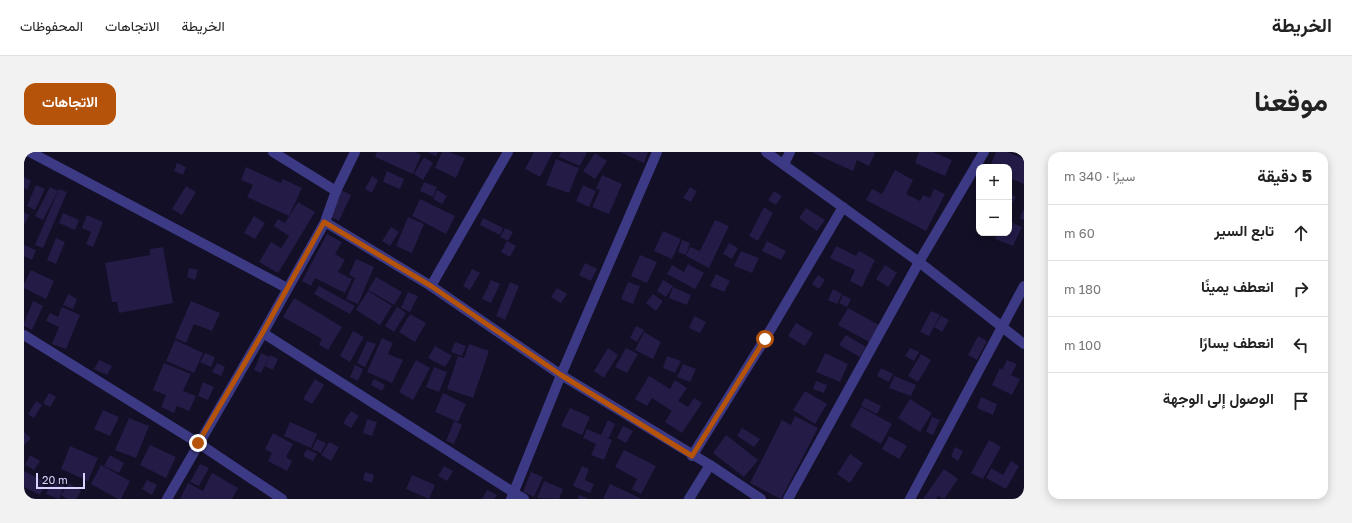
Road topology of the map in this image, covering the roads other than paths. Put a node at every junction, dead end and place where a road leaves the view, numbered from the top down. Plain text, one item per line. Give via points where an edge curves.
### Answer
1 (30, 152) edge
2 (273, 152) edge
3 (355, 152) edge
4 (508, 152) edge
5 (657, 152) edge
6 (766, 152) edge
7 (790, 152) edge
8 (984, 152) edge
9 (784, 164) junction
10 (336, 191) junction
11 (843, 206) junction
12 (324, 222) junction
13 (919, 262) junction
14 (431, 286) junction
15 (1024, 286) edge
16 (287, 288) junction
17 (1001, 326) junction
18 (263, 332) junction
19 (24, 335) edge
20 (1024, 344) edge
21 (561, 375) junction
22 (198, 443) junction
23 (692, 456) junction
24 (710, 466) junction
25 (512, 496) edge
26 (167, 499) edge
27 (282, 499) edge
28 (524, 499) edge
29 (689, 499) edge
30 (761, 499) edge
31 (788, 499) edge
32 (910, 499) edge

1 - 16 street
2 - 10 street
3 - 10 street
4 - 14 street
5 - 21 street
6 - 9 street
7 - 9 street
8 - 13 street
9 - 11 street
10 - 12 street
11 - 13 street
11 - 23 street
12 - 14 street
12 - 16 street
13 - 17 street
13 - 31 street
14 - 21 street
15 - 17 street
16 - 18 street
17 - 20 street
17 - 32 street
18 - 22 street
18 - 25 street
19 - 22 street
21 - 23 street
21 - 25 street
22 - 26 street
22 - 27 street
23 - 24 street
24 - 29 street
24 - 30 street
25 - 28 street

